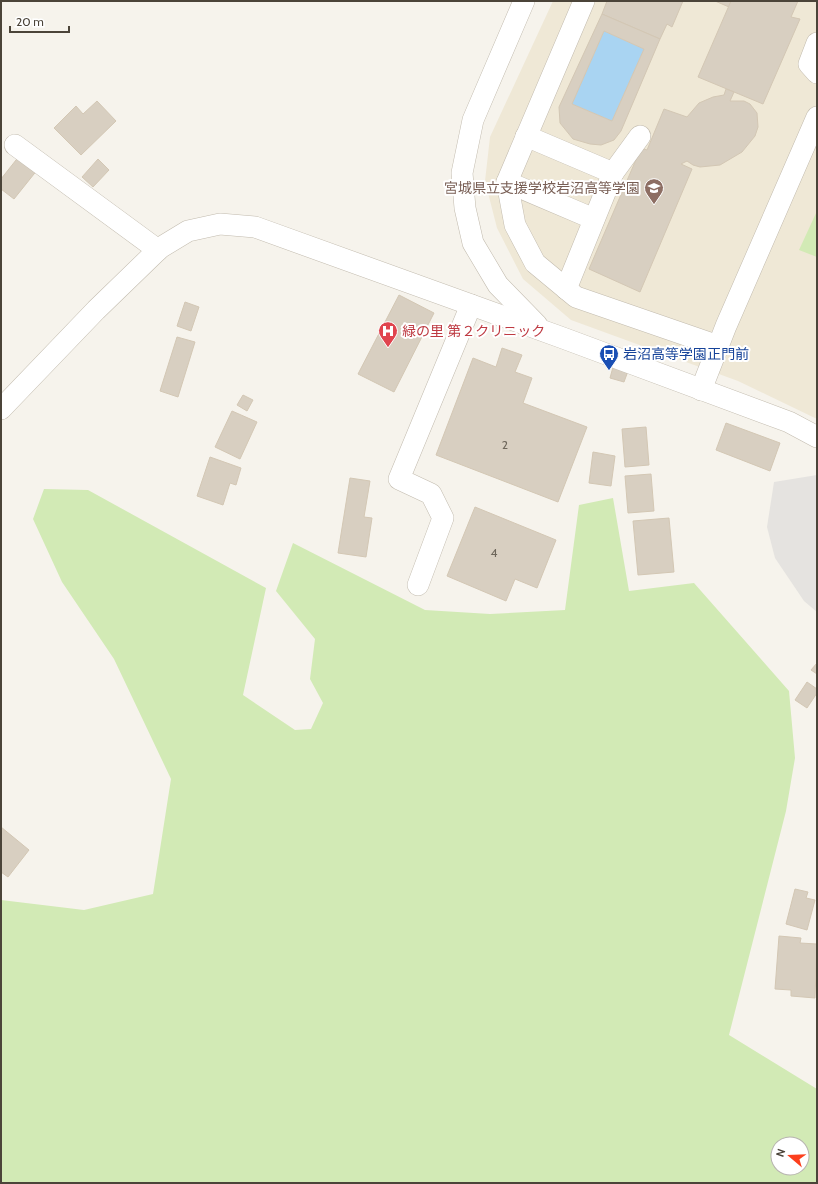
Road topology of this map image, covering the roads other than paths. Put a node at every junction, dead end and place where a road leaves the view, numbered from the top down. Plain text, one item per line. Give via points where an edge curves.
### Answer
1 (524, 1) edge
2 (584, 1) edge
3 (817, 43) edge
4 (817, 73) edge
5 (817, 117) edge
6 (526, 136) junction
7 (640, 136) dead end
8 (15, 145) dead end
9 (613, 173) junction
10 (507, 182) junction
11 (594, 219) junction
12 (158, 250) junction
13 (566, 289) junction
14 (471, 304) junction
15 (563, 338) junction
16 (718, 346) junction
17 (701, 390) junction
18 (1, 409) edge
19 (817, 437) edge
20 (418, 585) dead end

1 - 15 street via 473,120 462,173 465,208 473,243 498,285 536,324
2 - 6 street
3 - 4 street via 809,64
5 - 16 street
6 - 9 street
6 - 10 street
7 - 9 street
8 - 12 street
9 - 11 street
10 - 11 street
10 - 13 street via 516,225 535,263
11 - 13 street
12 - 14 street via 188,231 220,224 255,227
12 - 18 street
13 - 16 street via 576,297
14 - 15 street
14 - 20 street via 399,478 431,494 443,518
15 - 17 street
16 - 17 street
17 - 19 street via 790,422

